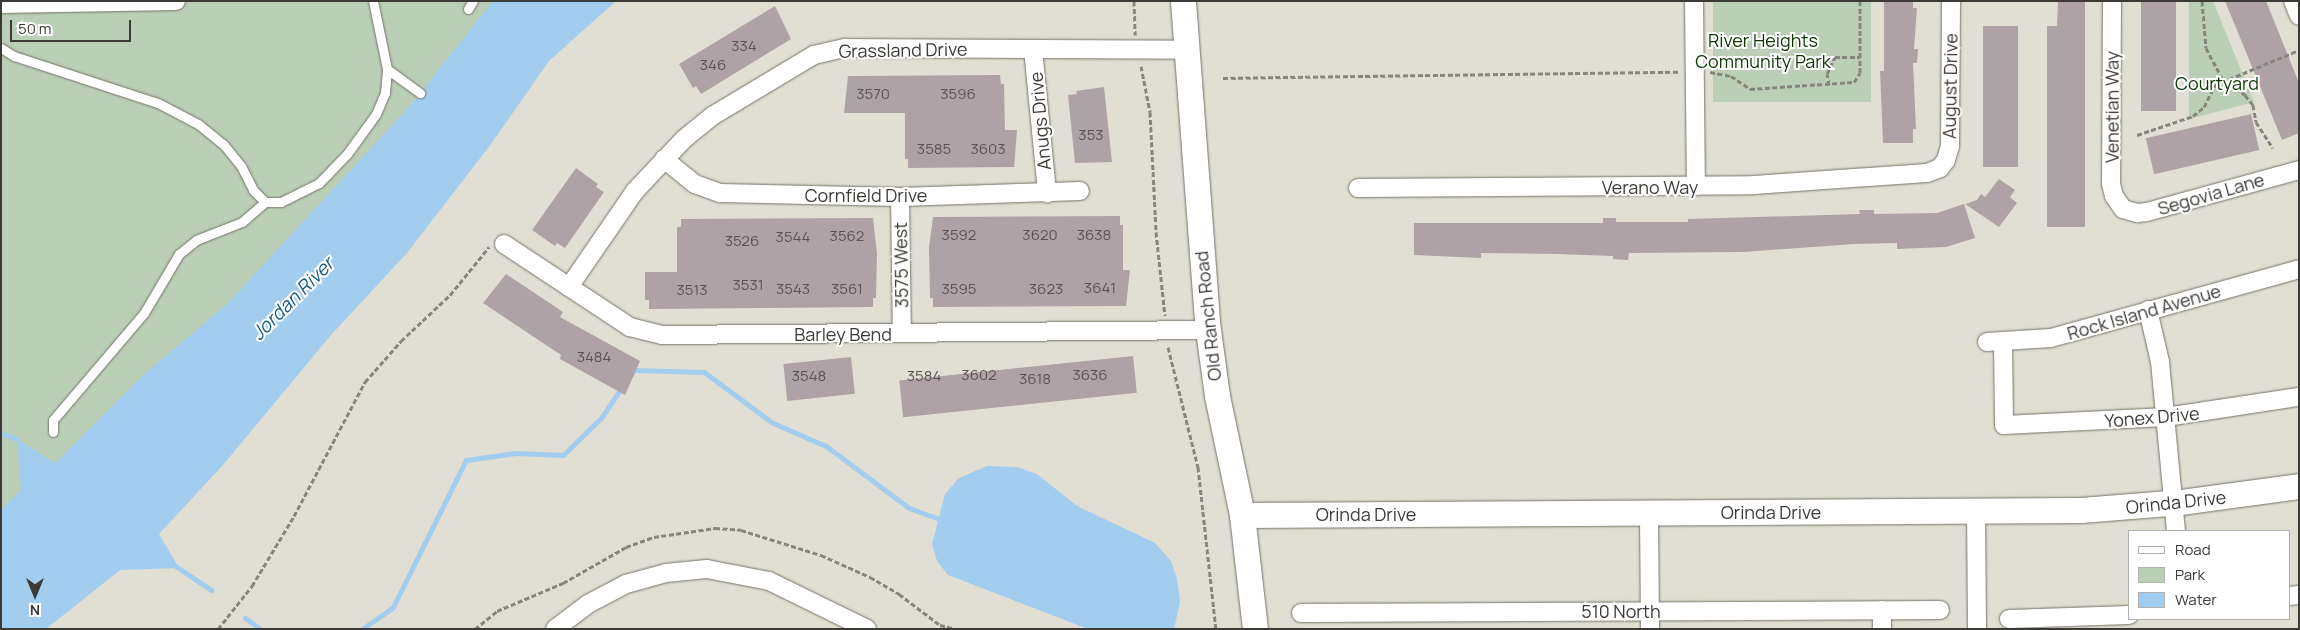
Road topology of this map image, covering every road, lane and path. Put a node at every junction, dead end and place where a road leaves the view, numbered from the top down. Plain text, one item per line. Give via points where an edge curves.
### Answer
1 (176, 1) edge
2 (373, 1) edge
3 (1134, 1) edge
4 (1183, 1) edge
5 (1694, 1) edge
6 (1860, 1) edge
7 (1951, 1) edge
8 (2112, 1) edge
9 (2202, 1) edge
10 (2293, 1) edge
11 (1, 4) edge
12 (2299, 16) edge
13 (1134, 30) dead end
14 (1, 48) edge
15 (1033, 49) junction
16 (1185, 50) junction
17 (2299, 50) edge
18 (1860, 58) junction
19 (1139, 60) dead end
20 (387, 69) junction
21 (1706, 71) dead end
22 (1680, 72) dead end
23 (1222, 78) dead end
24 (2223, 80) junction
25 (1829, 85) junction
26 (420, 93) dead end
27 (2136, 135) dead end
28 (2273, 148) dead end
29 (664, 158) junction
30 (1940, 168) joint
31 (2299, 170) edge
32 (1696, 186) junction
33 (1358, 188) dead end
34 (1080, 191) dead end
35 (1047, 193) junction
36 (900, 197) junction
37 (265, 202) junction
38 (2123, 209) joint
39 (504, 244) joint
40 (2299, 269) edge
41 (569, 287) junction
42 (1165, 310) dead end
43 (2148, 310) junction
44 (1208, 330) junction
45 (902, 333) junction
46 (1167, 340) dead end
47 (2299, 397) edge
48 (2166, 417) junction
49 (2004, 425) joint
50 (53, 432) dead end
51 (2299, 486) edge
52 (2173, 503) junction
53 (1976, 511) junction
54 (1649, 512) junction
55 (1242, 515) junction
56 (2176, 530) edge
57 (1882, 610) junction
58 (1940, 610) dead end
59 (1650, 611) junction
60 (1301, 613) dead end
61 (2128, 615) edge
62 (2009, 619) dead end
63 (1365, 621) edge
64 (2076, 623) edge
65 (218, 629) edge
66 (555, 629) edge
67 (867, 629) edge
68 (1216, 629) edge
69 (1255, 629) edge
70 (1650, 629) edge
71 (1882, 629) edge
72 (1977, 629) edge

1 - 11 street
2 - 20 lane
3 - 13 path
4 - 16 street, Old Ranch Road
5 - 32 street
6 - 18 path
7 - 30 street, August Drive via 1950,146
8 - 38 street, Venetian Way via 2111,184
9 - 24 path via 2206,48
10 - 12 street
14 - 37 lane via 14,56 158,103 198,124 224,145 241,166 253,190
15 - 16 street, Grassland Drive
15 - 29 street, Grassland Drive via 845,48 814,55 714,115
15 - 35 street, Anugs Drive
16 - 44 street, Old Ranch Road
17 - 24 path
18 - 25 path via 1860,74 1854,82
18 - 25 path via 1835,58 1829,66
19 - 42 path via 1150,112 1156,232
20 - 26 lane
20 - 37 lane via 385,93 376,114 347,154 319,183 281,202
21 - 25 path via 1730,76 1750,89
22 - 23 path
24 - 27 path via 2215,85 2200,112
24 - 28 path via 2245,95 2253,105 2256,122
29 - 36 street, Cornfield Drive via 695,184 720,193
29 - 41 street, Grassland Drive via 634,191
30 - 32 street, Verano Way via 1910,175
31 - 38 street, Segovia Lane via 2148,212
32 - 33 street, Verano Way
34 - 35 street, Cornfield Drive
35 - 36 street, Cornfield Drive
36 - 45 street, 3575 West
37 - 50 lane via 242,222 196,240 178,254 144,313 53,420
39 - 41 street, Barley Bend
39 - 65 path via 498,243 485,251 450,295 401,341 365,382 285,531 252,586
40 - 43 street, Rock Island Avenue
41 - 45 street, Barley Bend via 630,327 646,333
43 - 48 street via 2156,335
43 - 49 street, Rock Island Avenue via 2051,338 1995,342
44 - 45 street, Barley Bend
44 - 55 street, Old Ranch Road via 1216,396
46 - 68 path via 1198,467
47 - 48 street, Yonex Drive
48 - 49 street, Yonex Drive
48 - 52 street
51 - 52 street, Orinda Drive
52 - 53 street, Orinda Drive via 2081,510
52 - 56 street
53 - 54 street, Orinda Drive
53 - 72 street
54 - 55 street, Orinda Drive
54 - 59 street
55 - 69 street, Old Ranch Road
57 - 58 street, 510 North
57 - 59 street, 510 North
57 - 71 street
59 - 63 street, 510 North
59 - 70 street
60 - 63 street, 510 North
61 - 64 street
62 - 64 street
66 - 67 street via 588,604 626,584 666,572 707,569 769,581

